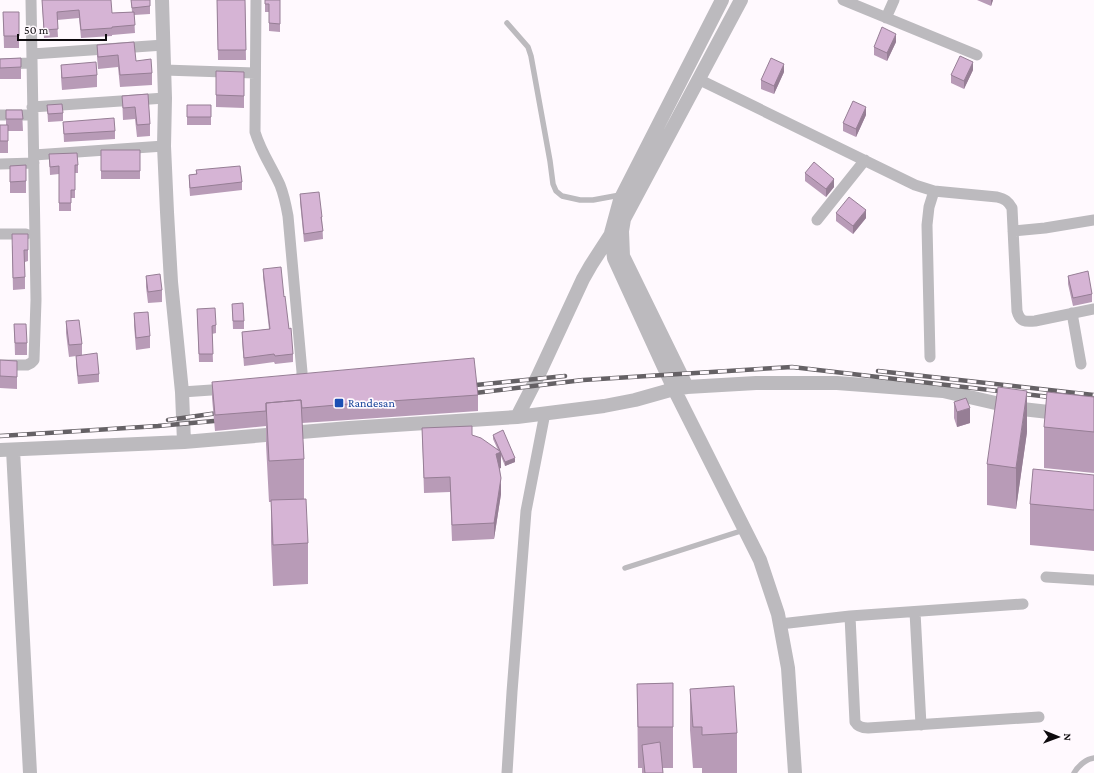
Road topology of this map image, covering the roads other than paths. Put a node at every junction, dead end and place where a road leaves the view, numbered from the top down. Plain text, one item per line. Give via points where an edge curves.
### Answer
1 (31, 0) edge
2 (162, 0) edge
3 (722, 0) edge
4 (741, 0) edge
5 (843, 0) edge
6 (894, 0) edge
7 (256, 1) dead end
8 (886, 18) junction
9 (507, 23) dead end
10 (164, 45) junction
11 (977, 55) dead end
12 (32, 59) junction
13 (0, 64) edge
14 (164, 70) junction
15 (255, 73) junction
16 (698, 79) junction
17 (165, 98) junction
18 (32, 111) junction
19 (0, 115) edge
20 (164, 146) junction
21 (34, 159) junction
22 (866, 160) junction
23 (0, 164) edge
24 (934, 191) junction
25 (623, 195) junction
26 (624, 219) junction
27 (817, 220) dead end
28 (1094, 220) edge
29 (1013, 231) junction
30 (611, 233) junction
31 (0, 234) edge
32 (35, 234) junction
33 (1094, 309) edge
34 (1072, 313) junction
35 (930, 357) dead end
36 (1081, 364) dead end
37 (0, 365) edge
38 (287, 385) edge
39 (234, 388) edge
40 (680, 388) junction
41 (182, 392) junction
42 (545, 413) junction
43 (517, 417) junction
44 (1094, 418) edge
45 (184, 442) junction
46 (7, 450) edge
47 (745, 530) junction
48 (625, 568) dead end
49 (1046, 577) dead end
50 (1094, 580) edge
51 (1023, 604) dead end
52 (915, 612) junction
53 (850, 616) junction
54 (780, 624) junction
55 (1039, 717) dead end
56 (921, 725) junction
57 (1094, 758) edge
58 (30, 773) edge
59 (507, 773) edge
60 (795, 773) edge
61 (1074, 773) edge

1 - 12 street
2 - 10 street
3 - 25 street
4 - 16 street
5 - 8 street
6 - 8 street
7 - 15 street
8 - 11 street
9 - 25 lane via 528,47 531,56 556,191 562,196 580,200
10 - 12 street
10 - 14 street
12 - 13 street
12 - 18 street
14 - 15 street
14 - 17 street
15 - 38 street via 255,132 284,197 288,224 302,378 299,382
16 - 22 street
16 - 26 street
17 - 18 street
17 - 20 street
18 - 19 street
18 - 21 street
20 - 21 street
20 - 41 street via 170,282
21 - 23 street
21 - 32 street
22 - 24 street via 915,185
22 - 27 street
24 - 29 street via 1004,198 1012,208
24 - 35 street via 927,225
25 - 30 street
26 - 30 street
26 - 40 street via 623,256
28 - 29 street
29 - 34 street via 1018,317 1028,321
30 - 40 street via 614,258
30 - 43 street via 583,279
31 - 32 street
32 - 37 street via 34,360 27,365
33 - 34 street
34 - 36 street
39 - 41 street
40 - 42 street via 604,406
40 - 44 street via 756,383 837,382 944,391 1022,409
40 - 47 street
41 - 45 street
42 - 43 street
42 - 59 street via 526,512
43 - 45 street
45 - 46 street
46 - 58 street
47 - 48 lane
47 - 54 street via 760,560
49 - 50 street
51 - 52 street
52 - 53 street
52 - 56 street
53 - 54 street
53 - 56 street via 857,725 862,728
54 - 60 street via 788,668
55 - 56 street
57 - 61 lane via 1077,768

